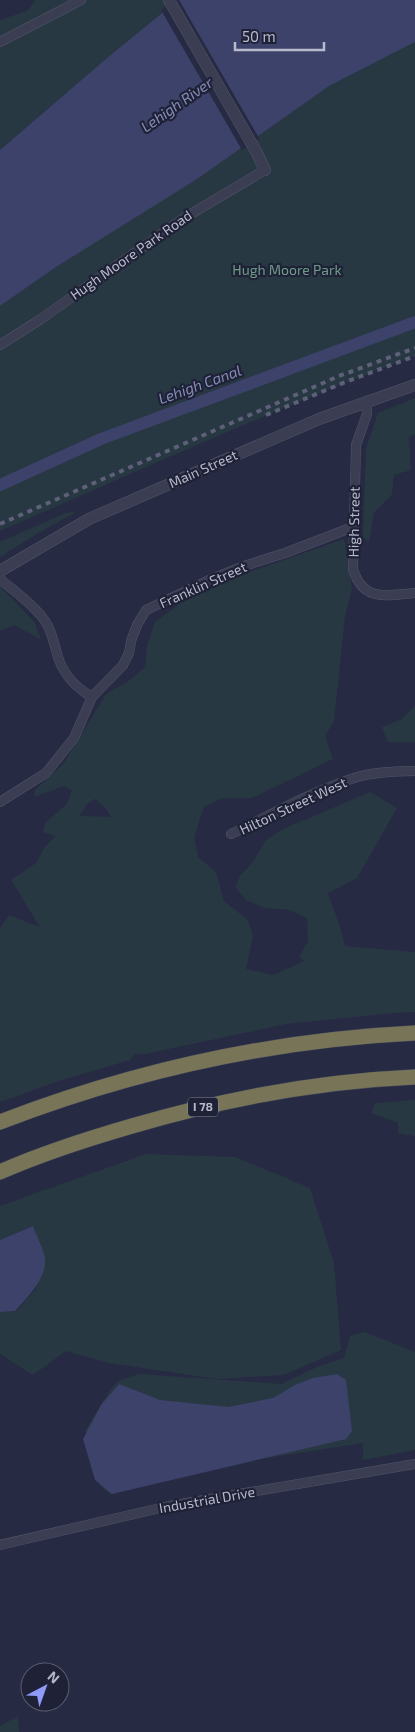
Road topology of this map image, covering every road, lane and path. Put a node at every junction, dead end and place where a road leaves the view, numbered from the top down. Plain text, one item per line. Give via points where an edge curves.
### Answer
1 (81, 0) edge
2 (169, 0) edge
3 (0, 42) edge
4 (265, 170) joint
5 (0, 345) edge
6 (415, 385) edge
7 (366, 402) junction
8 (353, 527) junction
9 (0, 571) edge
10 (0, 579) edge
11 (415, 593) edge
12 (92, 697) junction
13 (415, 771) edge
14 (0, 802) edge
15 (231, 834) dead end
16 (415, 1033) edge
17 (415, 1077) edge
18 (0, 1122) edge
19 (0, 1172) edge
20 (415, 1464) edge
21 (0, 1545) edge

1 - 3 street
2 - 4 street
4 - 5 street, Hugh Moore Park Road via 184,218
6 - 7 street, Main Street
7 - 8 street, High Street via 367,414 356,445
7 - 9 street, Main Street via 319,418 89,519
8 - 11 street, High Street via 353,569 362,586 380,596
8 - 12 street, Franklin Street via 244,566 146,610 137,625 123,665
10 - 12 street via 46,621 59,663 75,685
12 - 14 street, Franklin Street via 74,738 46,773
13 - 15 street, Hilton Street West via 392,771 354,778
16 - 18 highway via 299,1043 194,1062 142,1074
17 - 19 highway, I 78 via 368,1079 206,1106 83,1140
20 - 21 street, Industrial Drive via 169,1506

